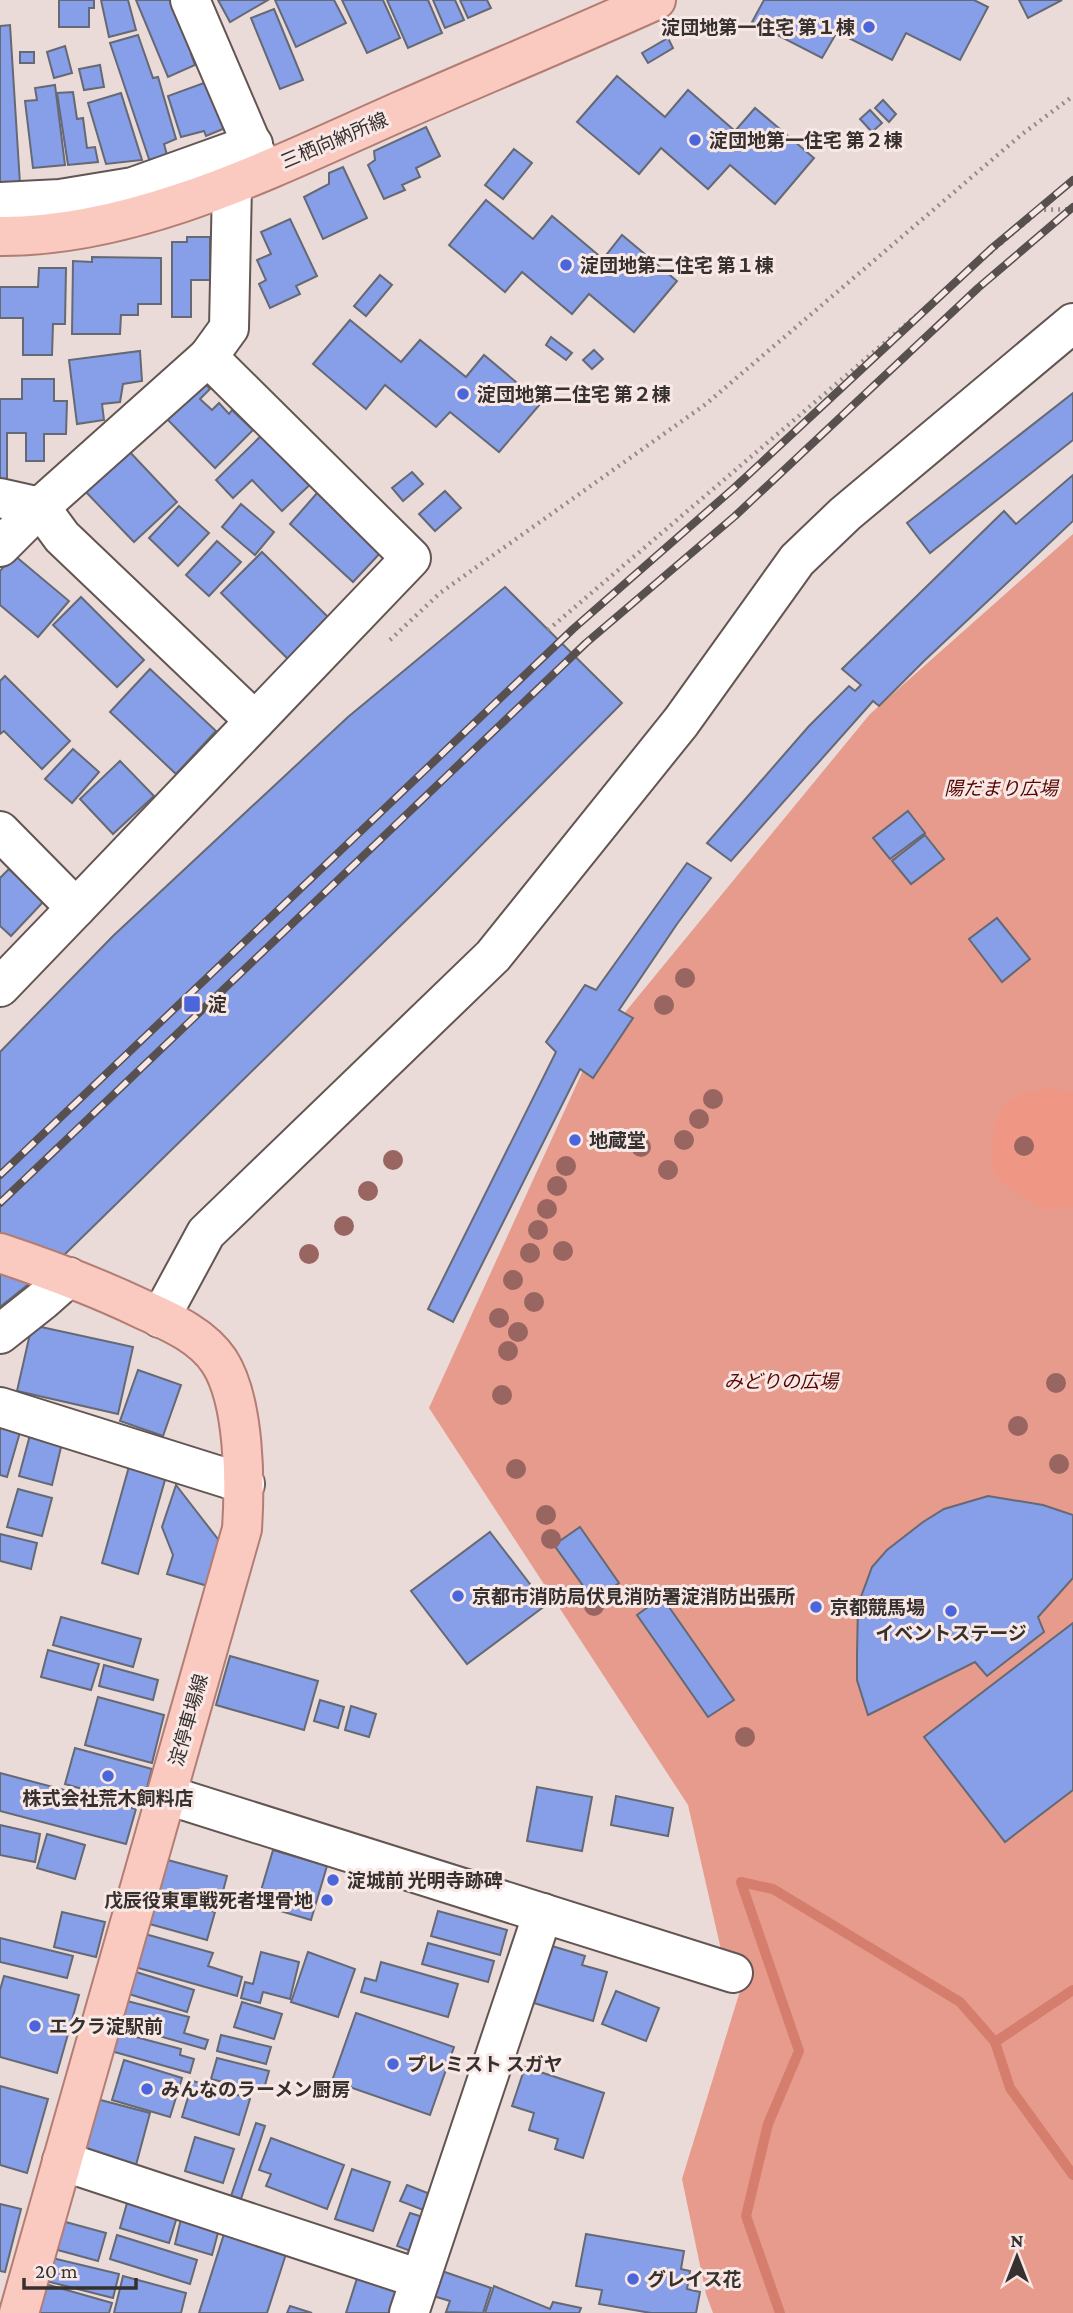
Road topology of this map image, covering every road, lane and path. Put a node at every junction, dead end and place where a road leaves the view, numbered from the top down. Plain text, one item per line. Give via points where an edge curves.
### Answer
1 (190, 0) edge
2 (656, 0) edge
3 (1073, 96) edge
4 (249, 166) junction
5 (0, 202) edge
6 (1073, 209) edge
7 (0, 236) edge
8 (1073, 323) edge
9 (208, 357) junction
10 (0, 498) edge
11 (40, 507) junction
12 (0, 547) edge
13 (548, 630) dead end
14 (382, 648) dead end
15 (255, 721) junction
16 (0, 831) edge
17 (76, 908) junction
18 (0, 987) edge
19 (0, 1253) edge
20 (69, 1276) junction
21 (160, 1318) junction
22 (0, 1334) edge
23 (0, 1407) edge
24 (245, 1484) junction
25 (167, 1795) junction
26 (542, 1913) junction
27 (733, 1973) dead end
28 (62, 2161) junction
29 (415, 2296) edge
30 (19, 2313) edge

1 - 4 street
2 - 4 main road, 三栖向納所線
3 - 14 path via 1021,135 706,404 440,593
4 - 5 street via 60,199
4 - 7 main road, 三栖向納所線 via 115,224
4 - 9 street via 229,328
6 - 13 path via 1040,210
8 - 21 street via 845,514 797,560 681,722 493,956 206,1233
9 - 11 street
9 - 15 street via 411,558
10 - 11 street
11 - 12 street
11 - 15 street via 62,537
15 - 17 street
16 - 17 street
17 - 18 street
19 - 20 main road, 淀停車場線
20 - 21 main road, 淀停車場線
20 - 22 street
21 - 24 main road, 淀停車場線 via 191,1334 218,1360 230,1383
23 - 24 street
24 - 25 main road, 淀停車場線 via 242,1529
25 - 26 street
25 - 28 main road, 淀停車場線
26 - 27 street
26 - 29 street
28 - 29 street
28 - 30 main road, 淀停車場線

